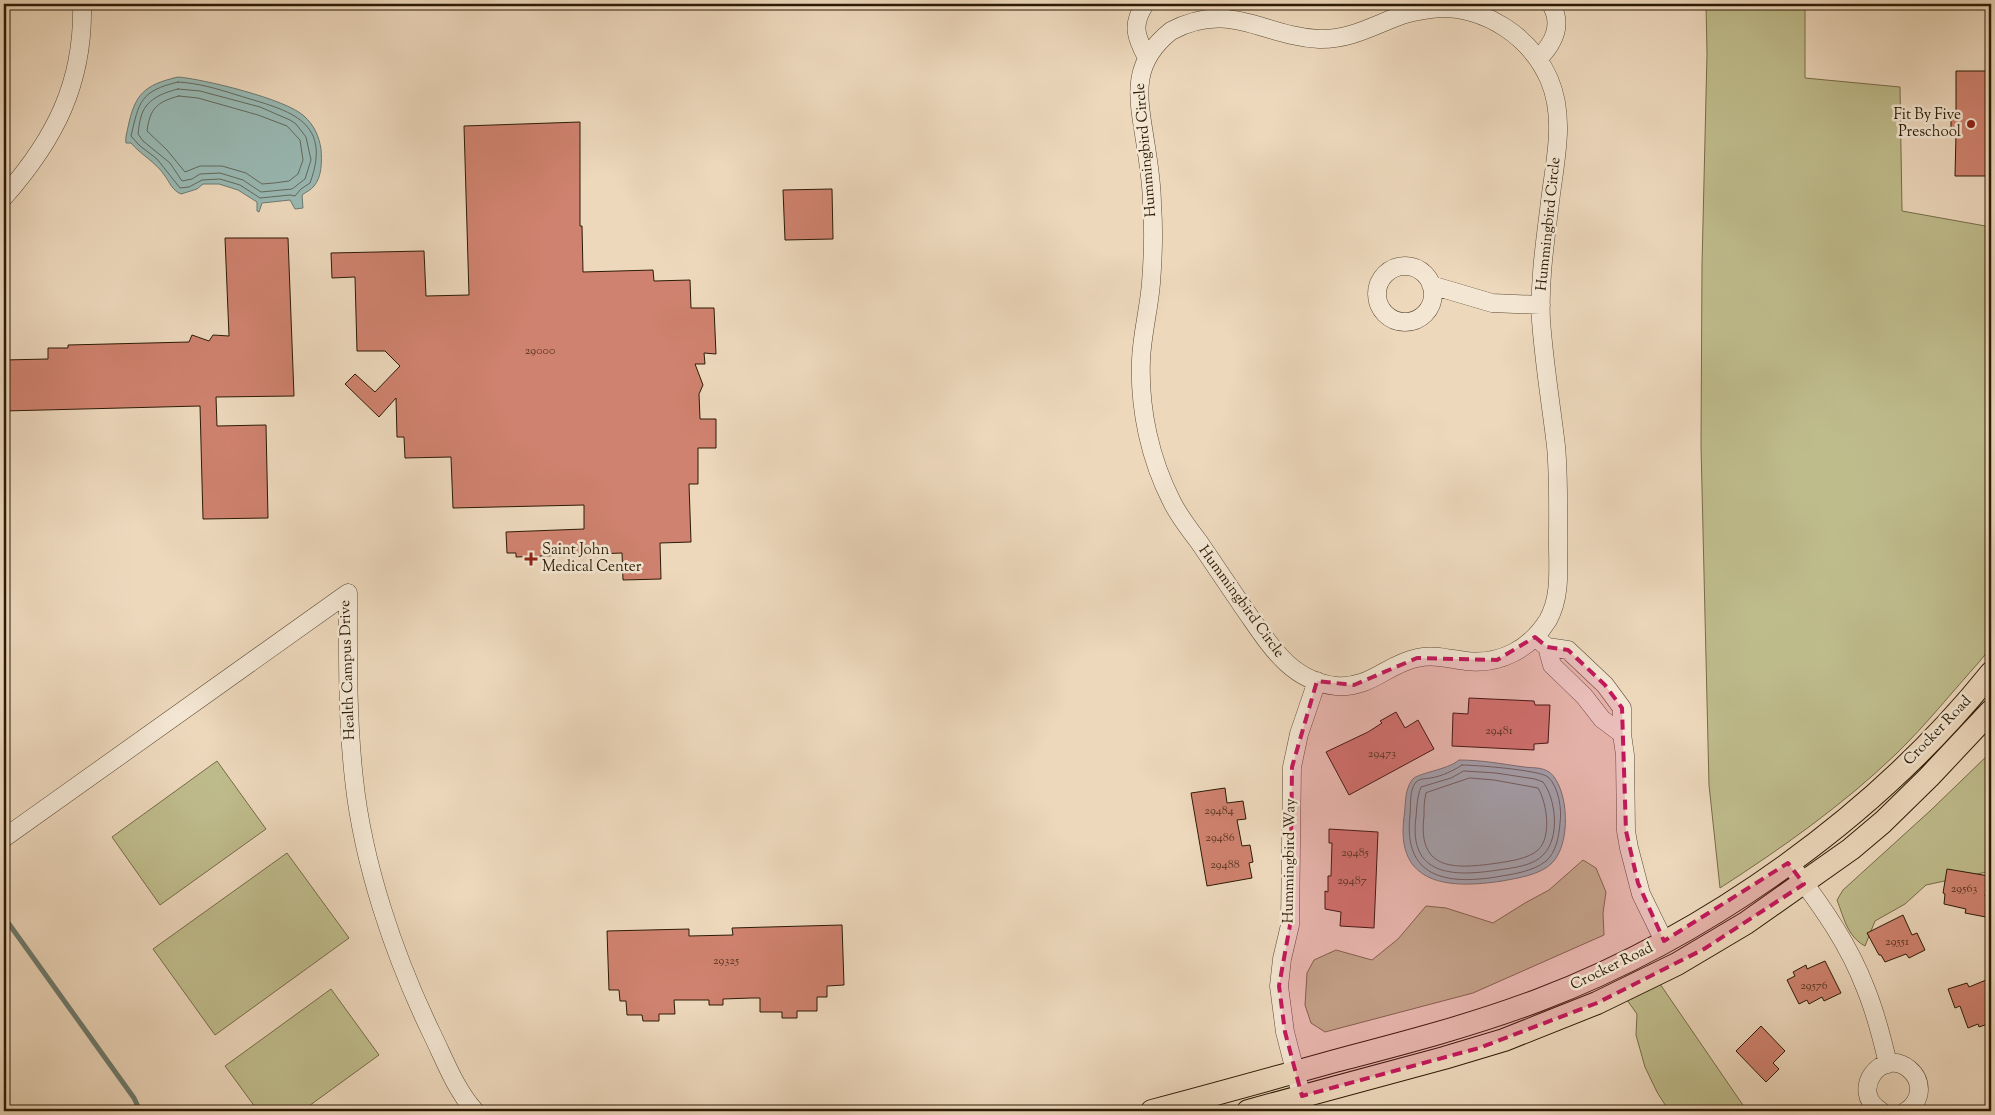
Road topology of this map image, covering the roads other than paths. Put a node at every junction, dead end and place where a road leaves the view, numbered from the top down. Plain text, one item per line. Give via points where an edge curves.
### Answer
1 (82, 4) edge
2 (1145, 4) edge
3 (1551, 4) edge
4 (1477, 8) edge
5 (1203, 9) edge
6 (1147, 58) junction
7 (1538, 59) junction
8 (4, 197) edge
9 (1431, 285) dead end
10 (1541, 305) junction
11 (1541, 642) junction
12 (1991, 673) edge
13 (1317, 681) junction
14 (1991, 711) edge
15 (4, 838) edge
16 (1788, 863) junction
17 (1804, 884) junction
18 (1664, 941) junction
19 (1888, 1064) junction
20 (1295, 1072) junction
21 (1306, 1106) edge
22 (474, 1111) edge
23 (1152, 1111) edge
24 (1248, 1111) edge
25 (1880, 1111) edge
26 (1906, 1111) edge

1 - 8 street via 81,49 64,108 39,153
2 - 6 street via 1137,18 1136,28
3 - 7 street via 1556,16 1555,38
4 - 5 street, Hummingbird Circle via 1417,11 1357,34 1320,39 1294,35 1242,14
4 - 7 street, Hummingbird Circle via 1506,28
5 - 6 street, Hummingbird Circle via 1172,31
6 - 13 street, Hummingbird Circle via 1138,92 1152,206 1151,281 1141,360 1149,442 1178,512 1273,650 1296,673
7 - 10 street, Hummingbird Circle via 1550,81 1558,122 1541,270
9 - 10 street via 1492,303
10 - 11 street, Hummingbird Circle via 1557,463 1558,578 1557,592
11 - 13 street, Hummingbird Circle via 1497,660 1475,662 1417,658 1354,685
11 - 18 street via 1552,665 1602,719 1622,734 1629,848 1642,894
12 - 16 main road, Crocker Road via 1886,785
13 - 20 street, Hummingbird Way via 1292,767 1290,925 1280,979 1282,1016
14 - 17 main road, Crocker Road via 1953,754 1883,822
15 - 22 street, Health Campus Drive via 348,593 350,744 369,858 392,935 418,1003 451,1075
16 - 17 street
16 - 18 main road, Crocker Road via 1740,897
17 - 19 street via 1836,930 1859,973
17 - 21 main road, Crocker Road via 1704,949 1597,1003 1529,1031
18 - 20 main road, Crocker Road via 1537,1000 1440,1033
19 - 25 street via 1876,1069 1868,1084 1870,1102
19 - 26 street via 1907,1067 1917,1079 1918,1096
20 - 21 street, Hummingbird Way
20 - 23 main road, Crocker Road
21 - 24 main road, Crocker Road

